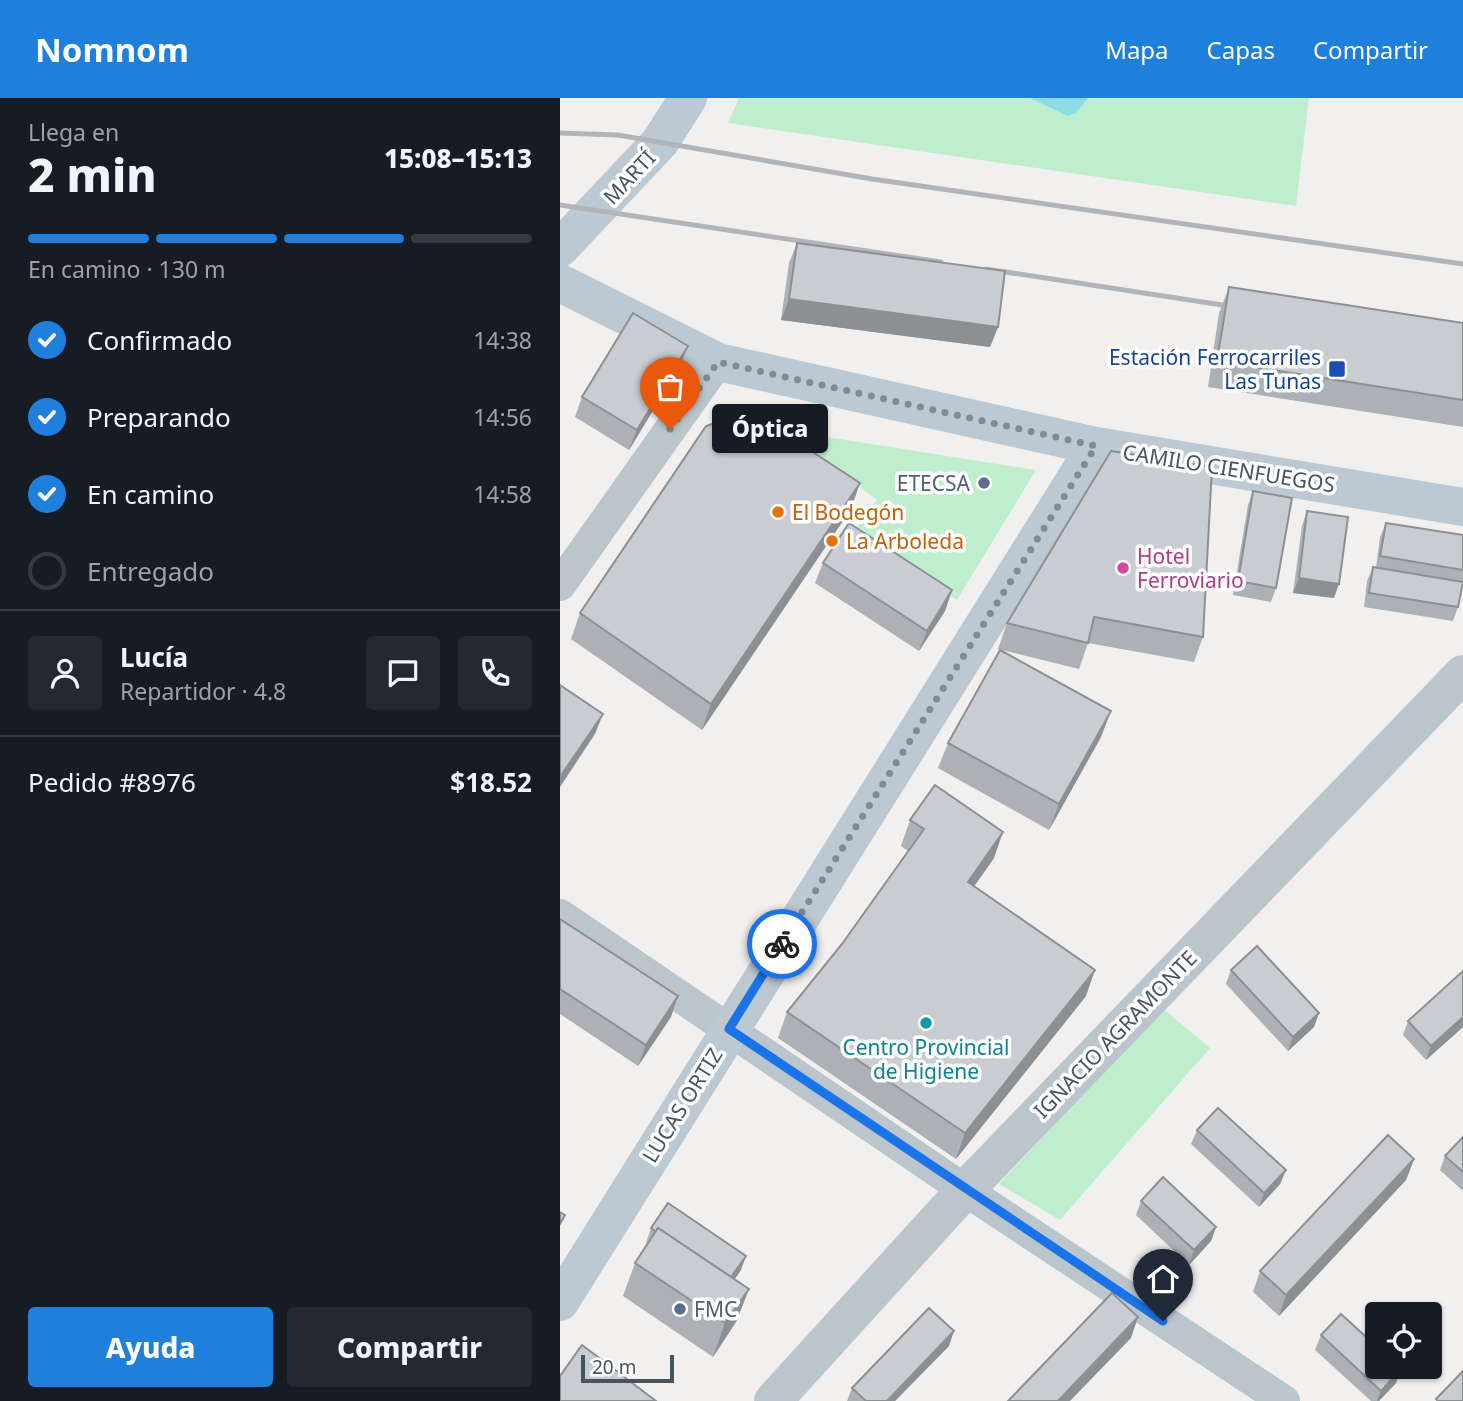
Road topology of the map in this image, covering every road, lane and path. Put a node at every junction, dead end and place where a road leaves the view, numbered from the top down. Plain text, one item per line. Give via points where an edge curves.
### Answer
1 (688, 98) edge
2 (560, 248) edge
3 (560, 283) edge
4 (718, 362) junction
5 (1096, 446) junction
6 (1463, 507) edge
7 (560, 585) edge
8 (1463, 674) edge
9 (560, 915) edge
10 (729, 1029) junction
11 (965, 1190) junction
12 (560, 1302) edge
13 (773, 1401) edge
14 (1284, 1401) edge

1 - 2 main road, MARTÍ via 660,142
3 - 4 main road, CAMILO CIENFUEGOS
4 - 5 main road, CAMILO CIENFUEGOS
4 - 7 street
5 - 6 main road, CAMILO CIENFUEGOS
5 - 10 main road, LUCAS ORTIZ
8 - 11 street, IGNACIO AGRAMONTE
9 - 10 street
10 - 11 street
10 - 12 main road, LUCAS ORTIZ
11 - 13 street, IGNACIO AGRAMONTE
11 - 14 street

